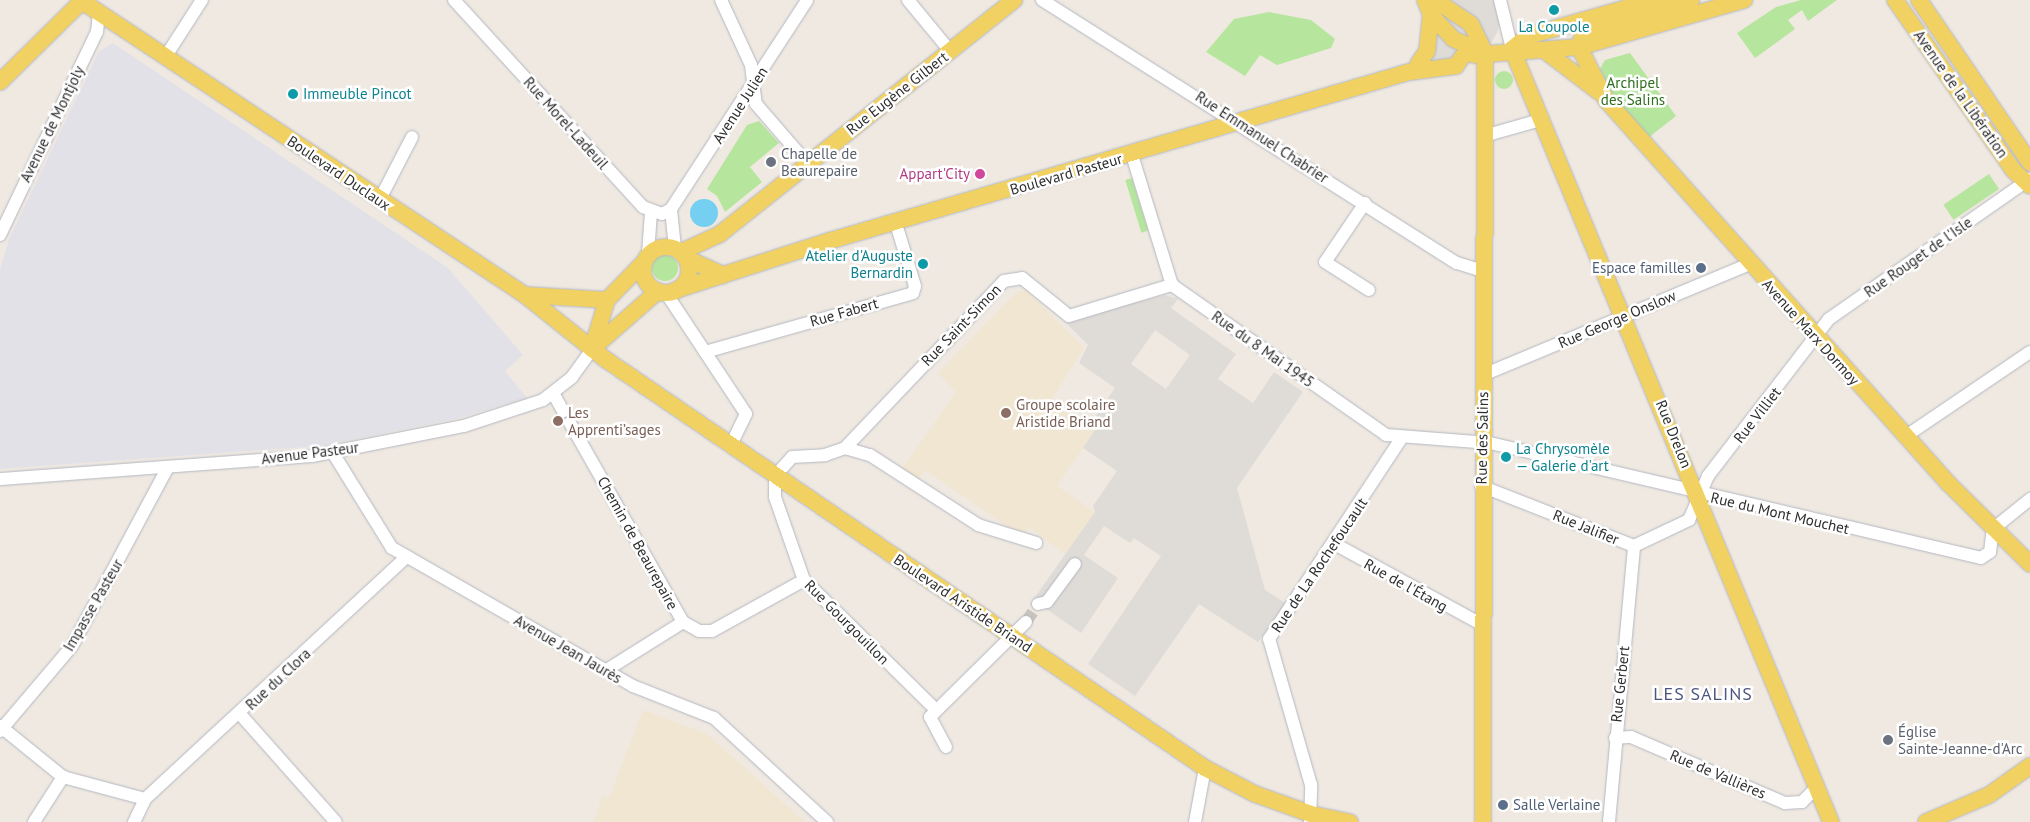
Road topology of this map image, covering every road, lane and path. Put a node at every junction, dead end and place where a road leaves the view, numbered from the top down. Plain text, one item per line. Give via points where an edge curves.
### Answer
1 (82, 0) edge
2 (202, 0) edge
3 (454, 0) edge
4 (721, 0) edge
5 (807, 0) edge
6 (908, 0) edge
7 (1014, 0) edge
8 (1042, 0) edge
9 (1500, 0) edge
10 (1655, 0) edge
11 (1691, 0) edge
12 (1744, 0) edge
13 (1895, 0) edge
14 (1919, 0) edge
15 (1624, 4) edge
16 (1430, 5) edge
17 (99, 13) junction
18 (1579, 47) junction
19 (1512, 49) junction
20 (1545, 51) junction
21 (950, 52) junction
22 (1485, 53) junction
23 (166, 56) junction
24 (1413, 68) junction
25 (0, 82) edge
26 (753, 84) junction
27 (1600, 92) junction
28 (1540, 120) junction
29 (1240, 124) junction
30 (1484, 136) junction
31 (412, 137) dead end
32 (1132, 155) junction
33 (808, 164) junction
34 (2030, 164) edge
35 (2028, 182) edge
36 (379, 201) junction
37 (1366, 203) junction
38 (671, 209) junction
39 (651, 212) junction
40 (896, 224) junction
41 (0, 235) edge
42 (681, 253) junction
43 (646, 258) junction
44 (1750, 264) junction
45 (1484, 271) junction
46 (723, 275) junction
47 (1172, 285) junction
48 (1369, 290) dead end
49 (667, 292) junction
50 (525, 295) junction
51 (607, 300) junction
52 (1625, 315) junction
53 (1816, 337) junction
54 (592, 349) junction
55 (706, 352) junction
56 (2030, 352) edge
57 (1483, 375) junction
58 (553, 393) junction
59 (563, 411) dead end
60 (570, 423) dead end
61 (1906, 436) junction
62 (1401, 439) junction
63 (1483, 442) junction
64 (731, 444) junction
65 (844, 448) junction
66 (333, 453) junction
67 (168, 466) junction
68 (775, 476) junction
69 (0, 479) edge
70 (1482, 486) junction
71 (1698, 492) junction
72 (2030, 499) edge
73 (1993, 529) junction
74 (1036, 543) dead end
75 (1333, 543) junction
76 (1634, 546) junction
77 (2008, 547) junction
78 (1990, 552) junction
79 (406, 556) junction
80 (1075, 564) dead end
81 (2030, 564) edge
82 (804, 580) junction
83 (1038, 604) tunnel mouth
84 (683, 622) junction
85 (1026, 622) tunnel mouth
86 (1481, 624) junction
87 (1014, 637) junction
88 (605, 671) junction
89 (936, 710) junction
90 (240, 714) junction
91 (1, 728) edge
92 (1615, 738) junction
93 (946, 747) dead end
94 (1205, 768) junction
95 (2027, 773) edge
96 (63, 777) junction
97 (1817, 787) junction
98 (145, 798) junction
99 (1311, 818) edge
100 (34, 822) edge
101 (134, 822) edge
102 (336, 822) edge
103 (827, 822) edge
104 (1195, 822) edge
105 (1350, 822) edge
106 (1483, 822) edge
107 (1609, 822) edge
108 (1831, 822) edge
109 (1926, 822) edge

1 - 17 main road, Boulevard Duclaux
1 - 25 main road
2 - 23 street
3 - 39 street, Rue Morel-Ladeuil
4 - 26 street via 751,65
5 - 26 street, Avenue Julien
6 - 21 street
7 - 21 main road, Rue Eugène Gilbert
8 - 29 street, Rue Emmanuel Chabrier
9 - 19 street
10 - 15 main road, Boulevard Pasteur
11 - 18 main road via 1596,30 1582,38
12 - 18 main road, Boulevard Pasteur
13 - 35 main road, Avenue de la Libération
14 - 34 main road, Avenue de la Libération
15 - 19 main road, Boulevard Pasteur via 1528,36
16 - 22 main road via 1454,39
16 - 22 main road via 1471,24
16 - 24 main road via 1427,51
17 - 23 main road, Boulevard Duclaux
17 - 41 street, Avenue de Montjoly via 97,32
18 - 20 main road, Boulevard Pasteur
18 - 27 main road, Avenue Marx Dormoy
19 - 20 main road, Boulevard Pasteur via 1526,54
19 - 22 main road, Boulevard Pasteur
19 - 28 main road, Rue Drelon
20 - 27 main road, Avenue Marx Dormoy
21 - 33 main road, Rue Eugène Gilbert
22 - 24 main road, Boulevard Pasteur via 1462,57 1456,66
22 - 30 main road, Rue des Salins
23 - 36 main road, Boulevard Duclaux
24 - 29 main road, Boulevard Pasteur
26 - 33 street via 756,104
26 - 38 street, Avenue Julien
27 - 44 main road, Avenue Marx Dormoy
28 - 30 street
28 - 52 main road, Rue Drelon
29 - 32 main road, Boulevard Pasteur
29 - 37 street, Rue Emmanuel Chabrier
30 - 45 main road, Rue des Salins
31 - 36 street
32 - 40 main road, Boulevard Pasteur
32 - 47 street
33 - 42 main road, Rue Eugène Gilbert via 720,234
35 - 53 street, Rue Rouget de l'Isle via 1847,306
36 - 50 main road, Boulevard Duclaux
37 - 45 street, Rue Emmanuel Chabrier via 1457,263
37 - 48 street via 1325,262
38 - 39 street
38 - 42 street
39 - 43 street
40 - 46 main road, Boulevard Pasteur
40 - 55 street, Rue Fabert via 915,286 913,293
42 - 43 main road via 661,247
42 - 46 main road
42 - 49 main road via 687,280
43 - 49 main road via 643,276
43 - 51 main road
44 - 52 street, Rue George Onslow
44 - 53 main road, Avenue Marx Dormoy
45 - 57 main road, Rue des Salins
46 - 49 main road, Boulevard Pasteur
47 - 62 street, Rue du 8 Mai 1945 via 1386,435
47 - 65 street, Rue Saint-Simon via 1069,316 1022,278 1004,281
49 - 54 main road, Boulevard Pasteur
49 - 55 street
50 - 51 main road
50 - 54 main road, Boulevard Duclaux
51 - 54 main road
52 - 57 street, Rue George Onslow
52 - 71 main road, Rue Drelon
53 - 61 main road, Avenue Marx Dormoy
53 - 71 street, Rue Villiet
54 - 58 street, Avenue Pasteur
54 - 64 main road, Boulevard Aristide Briand
55 - 64 street via 746,414
56 - 61 street
57 - 63 main road, Rue des Salins
58 - 59 street
58 - 66 street, Avenue Pasteur via 464,426
60 - 84 street, Chemin de Beaurepaire
61 - 73 main road, Avenue Marx Dormoy
62 - 63 street, Rue du 8 Mai 1945
62 - 75 street, Rue de La Rochefoucault
63 - 70 main road, Rue des Salins
63 - 71 street, Rue du Mont Mouchet
64 - 68 main road, Boulevard Aristide Briand
65 - 68 street, Rue Saint-Simon via 825,455 792,457
65 - 74 street via 870,455 978,525
66 - 67 street, Avenue Pasteur
66 - 79 street, Avenue Jean Jaurès via 381,535
67 - 69 street, Avenue Pasteur
67 - 91 street, Impasse Pasteur via 72,646
68 - 82 street, Rue Gourgouillon via 775,497
68 - 87 main road, Boulevard Aristide Briand
70 - 76 street, Rue Jalifier
70 - 86 main road, Rue des Salins
71 - 76 street, Rue Jalifier via 1696,512 1689,520
71 - 78 street, Rue du Mont Mouchet via 1968,556 1981,558
71 - 97 main road, Rue Drelon
72 - 73 street
73 - 77 main road, Avenue Marx Dormoy
73 - 78 street
75 - 86 street, Rue de l'Étang
75 - 99 street, Rue de La Rochefoucault via 1269,639 1311,785
76 - 92 street, Rue Gerbert
77 - 78 street, Rue du Mont Mouchet
77 - 81 main road, Avenue Marx Dormoy
79 - 88 street, Avenue Jean Jaurès
79 - 90 street, Rue du Clora
80 - 83 street via 1047,602
82 - 84 street, Chemin de Beaurepaire via 712,631 699,631
82 - 89 street, Rue Gourgouillon
84 - 88 street
85 - 87 street
86 - 106 main road, Rue des Salins
87 - 89 street
87 - 94 main road, Boulevard Aristide Briand
88 - 103 street, Avenue Jean Jaurès via 714,718
89 - 93 street via 929,724
90 - 98 street, Rue du Clora
90 - 102 street
91 - 96 street
92 - 97 street, Rue de Vallières via 1632,737 1785,803 1802,802
92 - 107 street, Rue Gerbert
94 - 99 main road, Boulevard Aristide Briand
94 - 104 street
95 - 109 main road via 1958,812
96 - 98 street
96 - 100 street
97 - 108 main road, Rue Drelon
98 - 101 street
99 - 105 main road, Boulevard Aristide Briand

